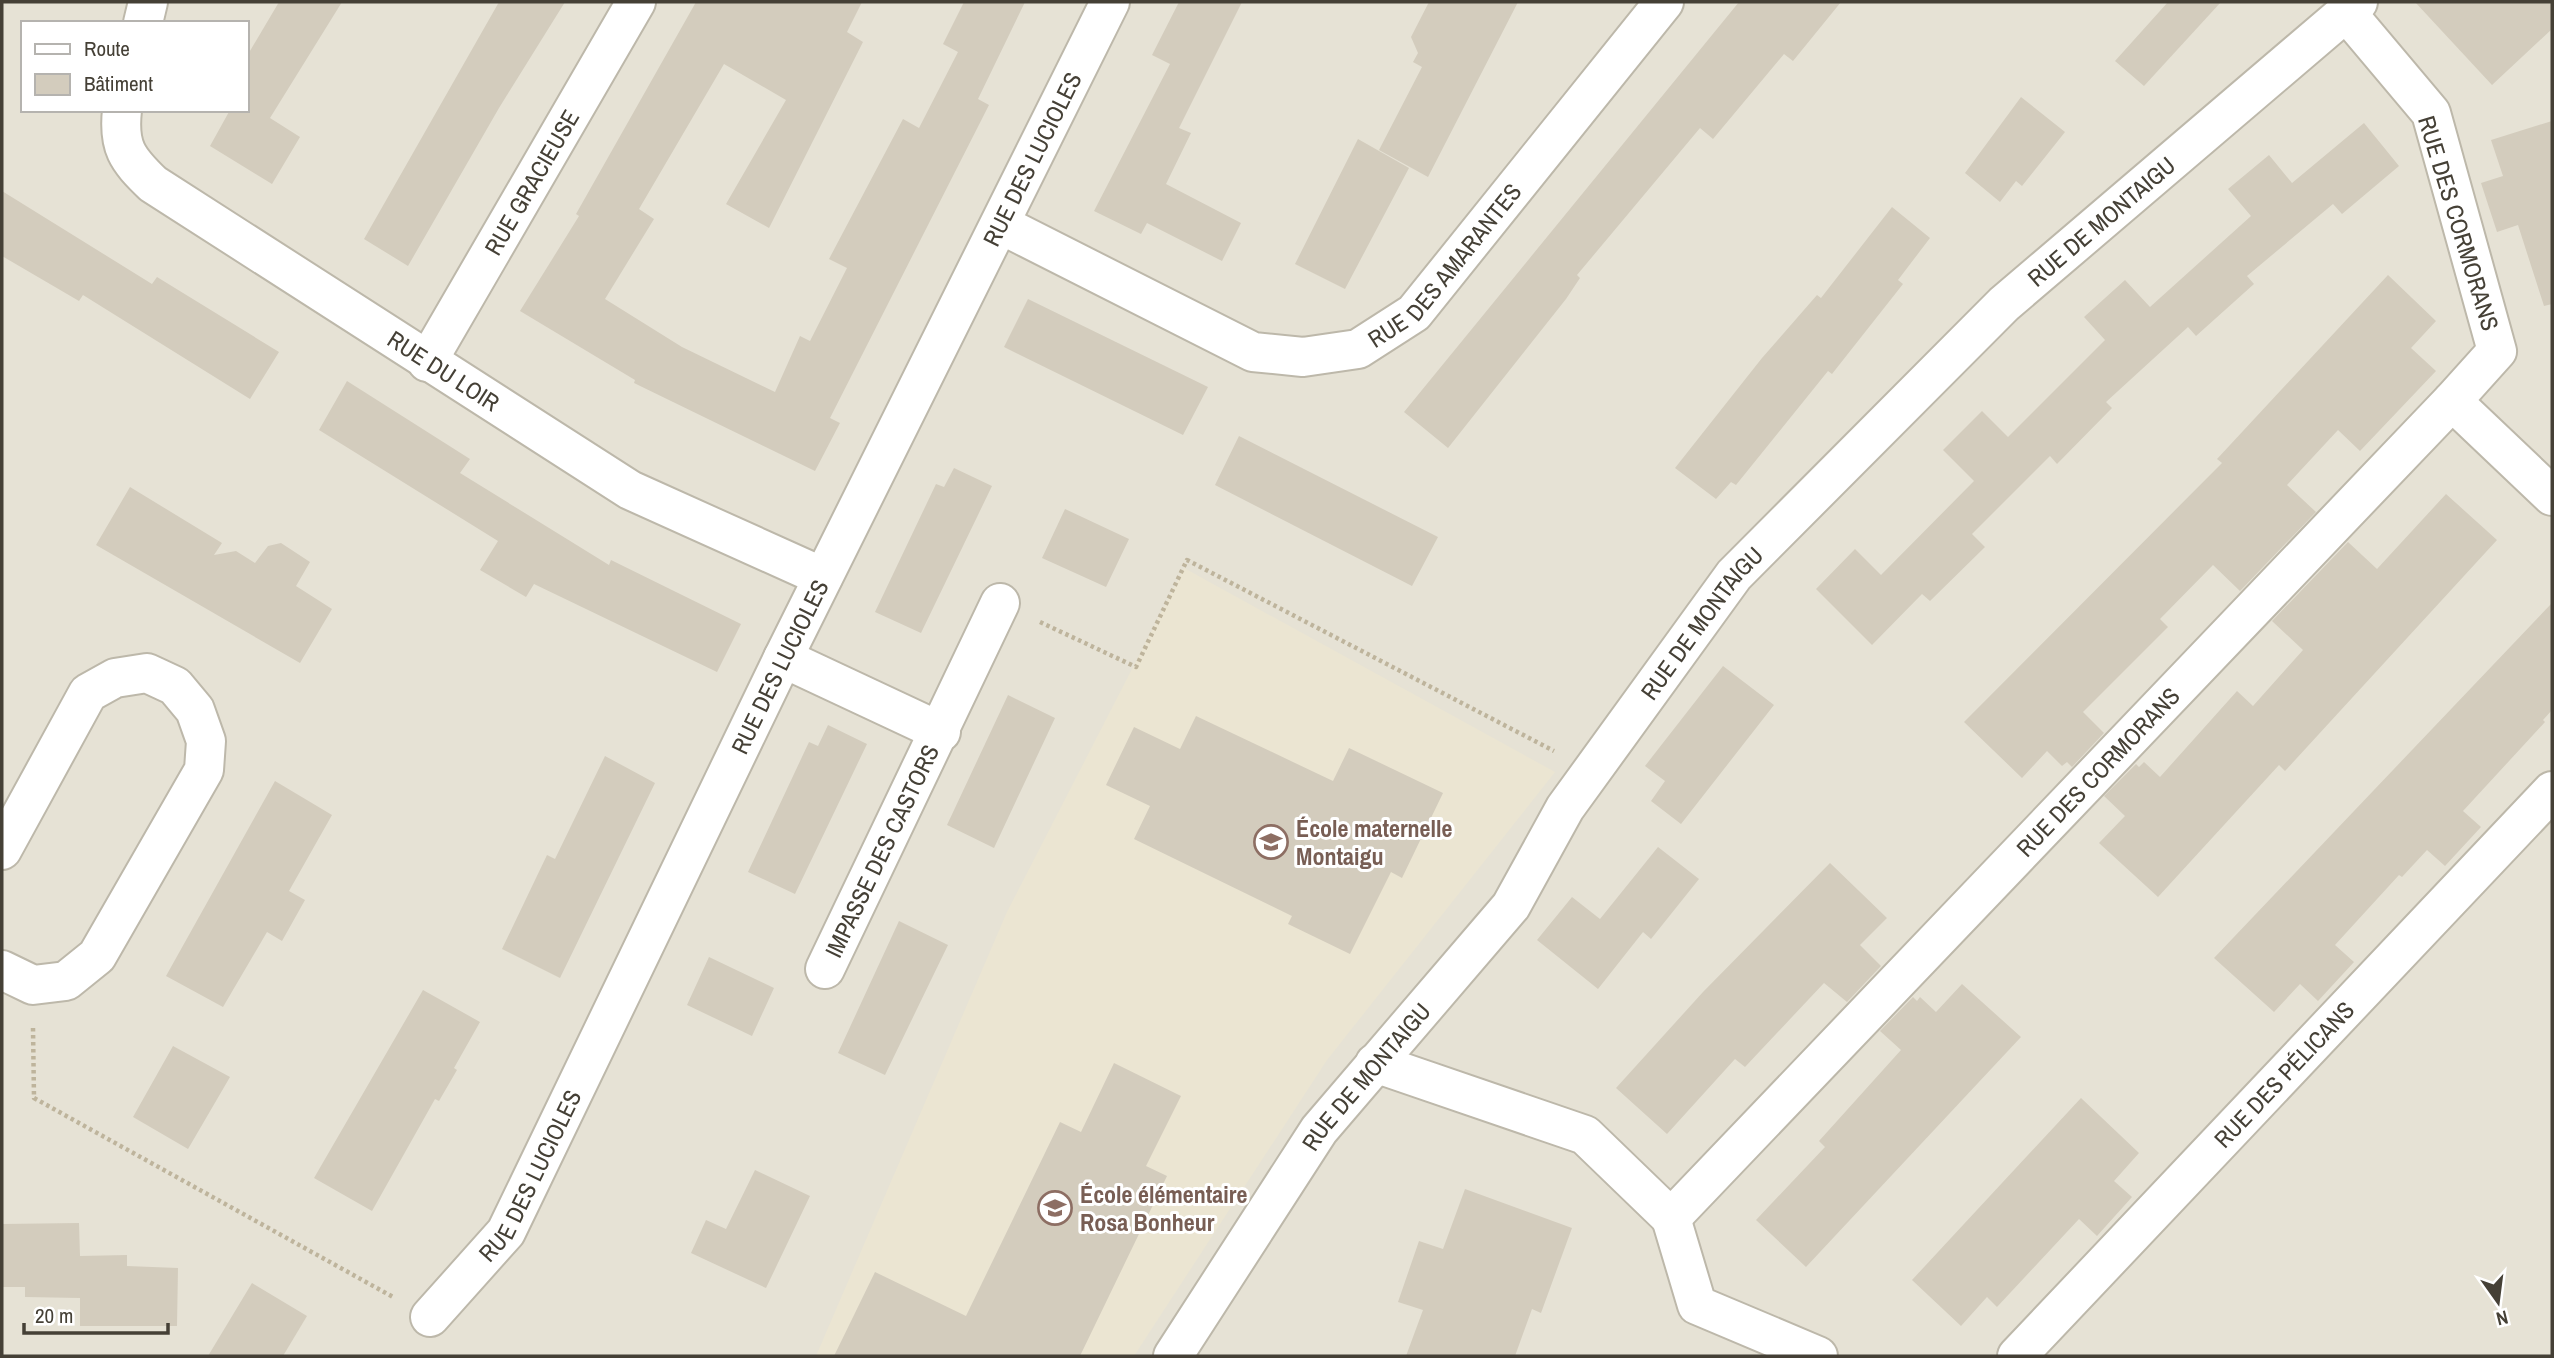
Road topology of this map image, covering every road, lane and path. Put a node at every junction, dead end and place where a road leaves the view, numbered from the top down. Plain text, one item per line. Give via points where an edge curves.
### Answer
1 (148, 2) edge
2 (636, 2) edge
3 (1110, 2) edge
4 (1664, 2) edge
5 (2352, 7) edge
6 (143, 21) edge
7 (122, 112) edge
8 (1000, 224) junction
9 (427, 362) junction
10 (2452, 401) junction
11 (2552, 496) edge
12 (823, 577) junction
13 (1000, 603) joint
14 (783, 658) junction
15 (940, 732) junction
16 (1592, 771) junction
17 (2552, 791) edge
18 (2, 849) edge
19 (825, 969) dead end
20 (17, 977) edge
21 (1375, 1063) junction
22 (1671, 1218) junction
23 (430, 1317) joint
24 (1173, 1356) edge
25 (1818, 1356) edge
26 (2017, 1356) edge

1 - 6 street
2 - 9 street, RUE GRACIEUSE
3 - 8 street, RUE DES LUCIOLES
4 - 8 street, RUE DES AMARANTES via 1414,313 1358,349 1303,357 1253,352
5 - 10 street, RUE DES CORMORANS via 2431,113 2497,351
5 - 16 street, RUE DE MONTAIGU via 2004,304 1744,565
7 - 9 street, RUE DU LOIR via 119,135 131,163 153,184
8 - 12 street, RUE DES LUCIOLES
9 - 12 street, RUE DU LOIR via 630,490
10 - 11 street
10 - 22 street, RUE DES CORMORANS
12 - 14 street, RUE DES LUCIOLES
13 - 15 street, IMPASSE DES CASTORS
13 - 16 path via 1136,667 1186,560
14 - 15 street, IMPASSE DES CASTORS
14 - 23 street, RUE DES LUCIOLES via 506,1231
15 - 19 street, IMPASSE DES CASTORS
16 - 21 street, RUE DE MONTAIGU via 1565,808 1511,906
17 - 26 street, RUE DES PÉLICANS
18 - 20 street via 88,692 115,678 147,673 175,686 195,710 205,741 204,770 97,956 66,981
20 - 23 path via 34,1098
21 - 22 street via 1585,1135
21 - 24 street, RUE DE MONTAIGU via 1319,1130
22 - 25 street via 1696,1305

